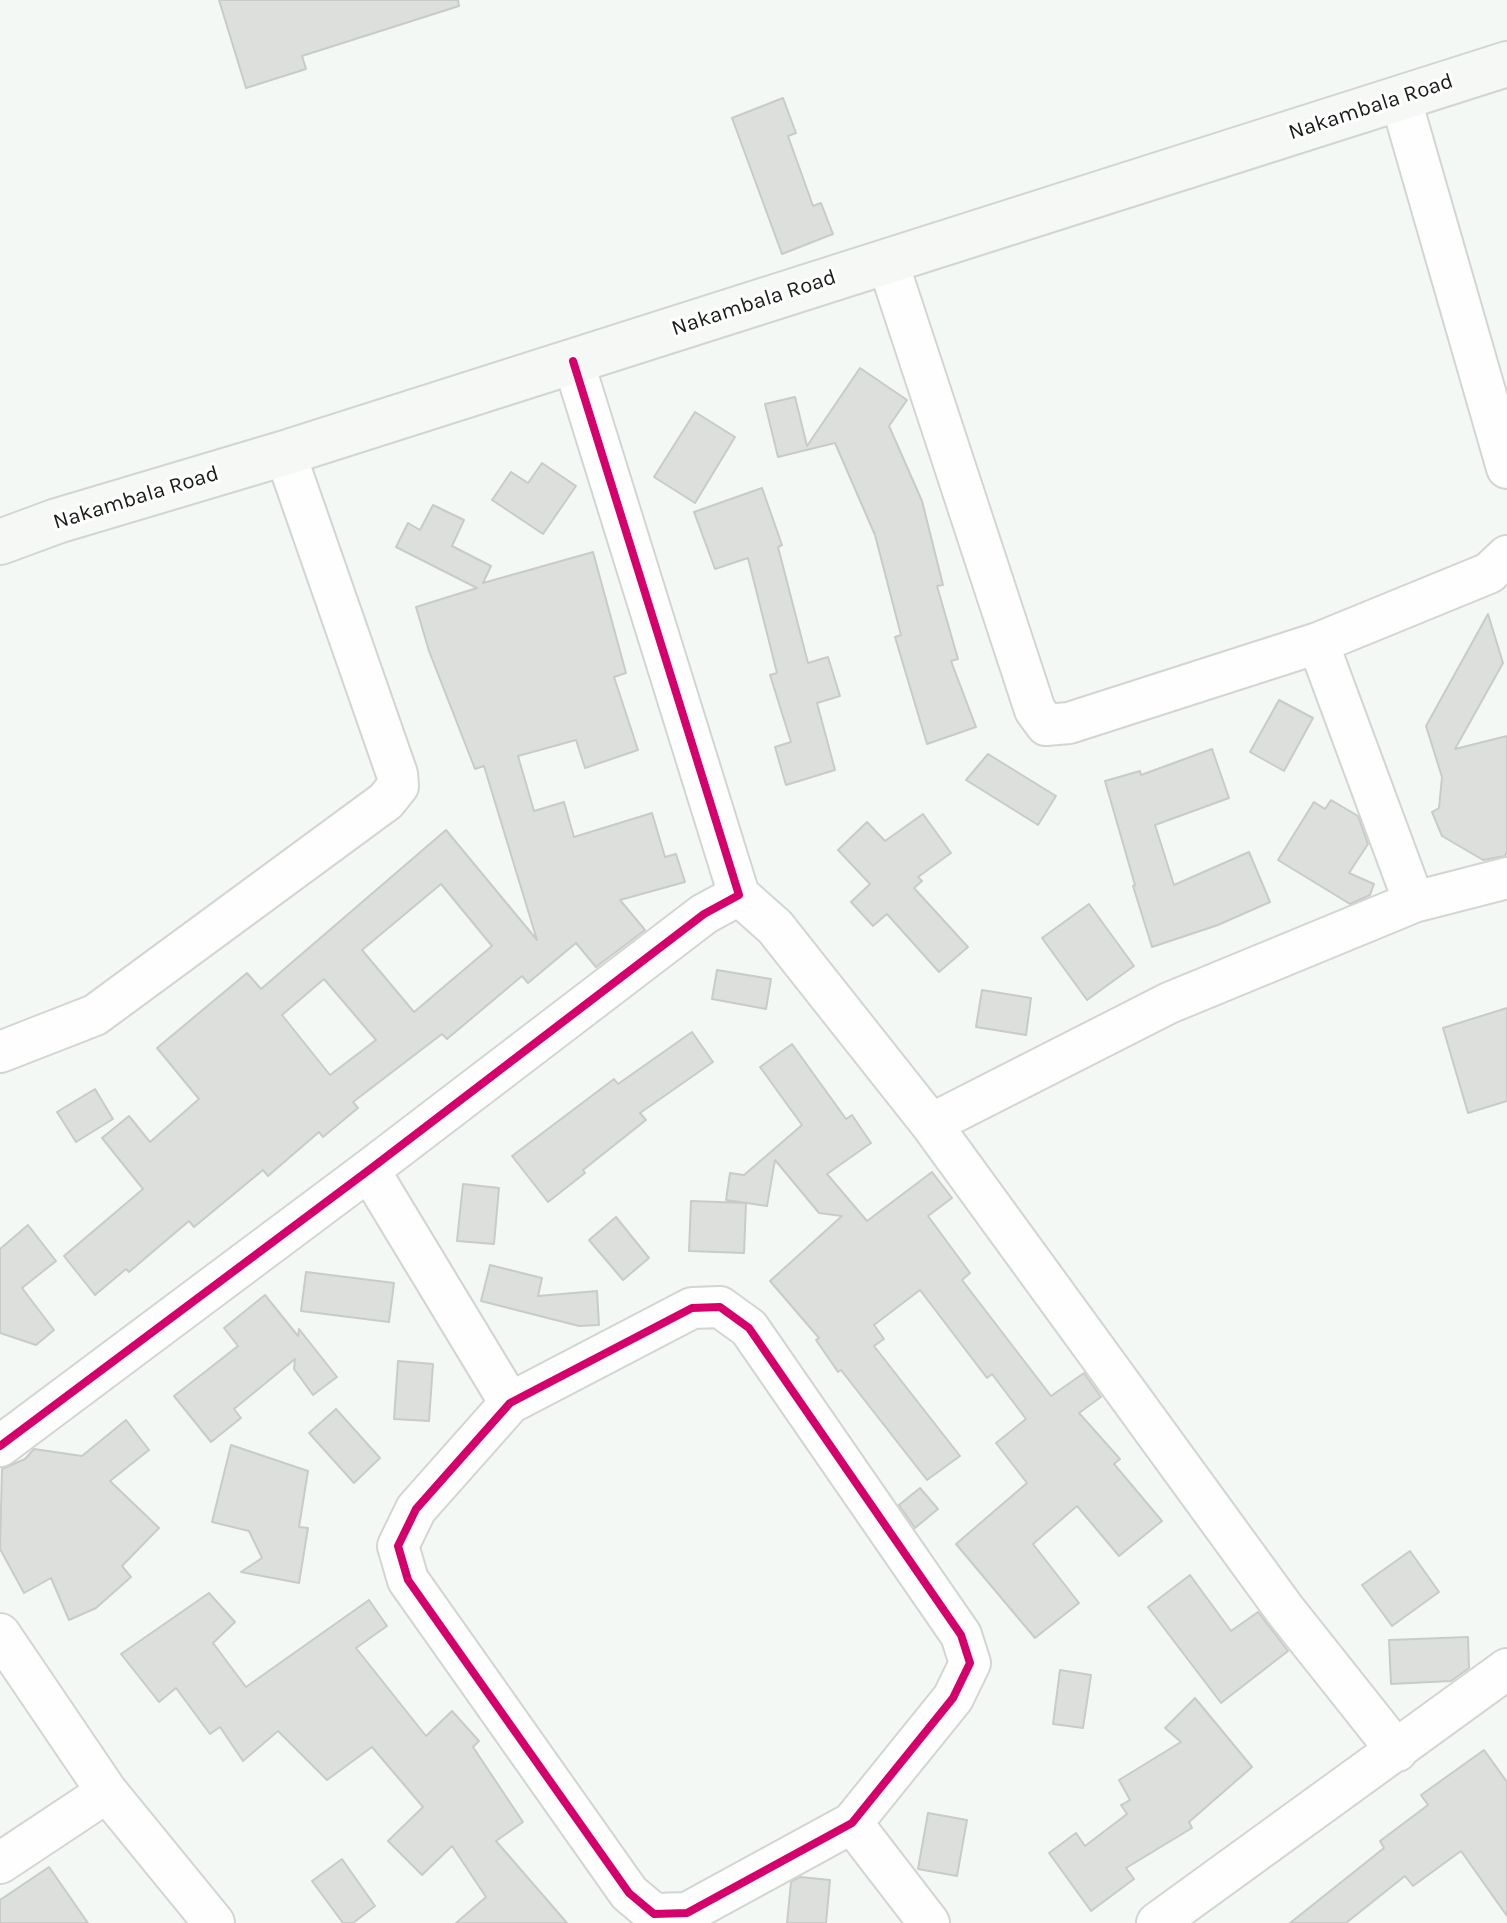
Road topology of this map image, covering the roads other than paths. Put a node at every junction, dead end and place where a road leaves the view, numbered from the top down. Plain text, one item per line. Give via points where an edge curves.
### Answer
1 (1507, 64) edge
2 (1400, 97) junction
3 (887, 260) junction
4 (573, 361) junction
5 (285, 453) junction
6 (1507, 468) edge
7 (0, 542) edge
8 (1507, 556) edge
9 (1318, 643) junction
10 (1507, 878) edge
11 (739, 895) junction
12 (1414, 902) junction
13 (0, 1052) edge
14 (931, 1124) junction
15 (369, 1170) junction
16 (510, 1403) junction
17 (0, 1446) edge
18 (0, 1634) edge
19 (1507, 1669) edge
20 (1397, 1751) junction
21 (107, 1792) junction
22 (852, 1823) junction
23 (0, 1863) edge
24 (214, 1923) edge
25 (929, 1923) edge
26 (1157, 1923) edge

1 - 2 main road, Nakambala Road
2 - 3 main road, Nakambala Road
2 - 6 street
3 - 4 main road, Nakambala Road
3 - 9 street via 1035,710 1046,725 1069,723
4 - 5 main road, Nakambala Road
4 - 11 street
5 - 7 main road, Nakambala Road
5 - 13 street via 398,786 386,801 95,1015
8 - 9 street via 1489,573
9 - 12 street
10 - 12 street
11 - 14 street via 775,927
11 - 15 street via 704,914
12 - 14 street via 1169,1003
14 - 20 street via 1285,1610
15 - 16 street
15 - 17 street
16 - 22 street via 416,1509 398,1546 408,1580 629,1893 654,1914 687,1913
16 - 22 street via 692,1308 720,1307 749,1328 961,1635 970,1663 953,1698
18 - 21 street
19 - 20 street
20 - 26 street
21 - 23 street
21 - 24 street
22 - 25 street

